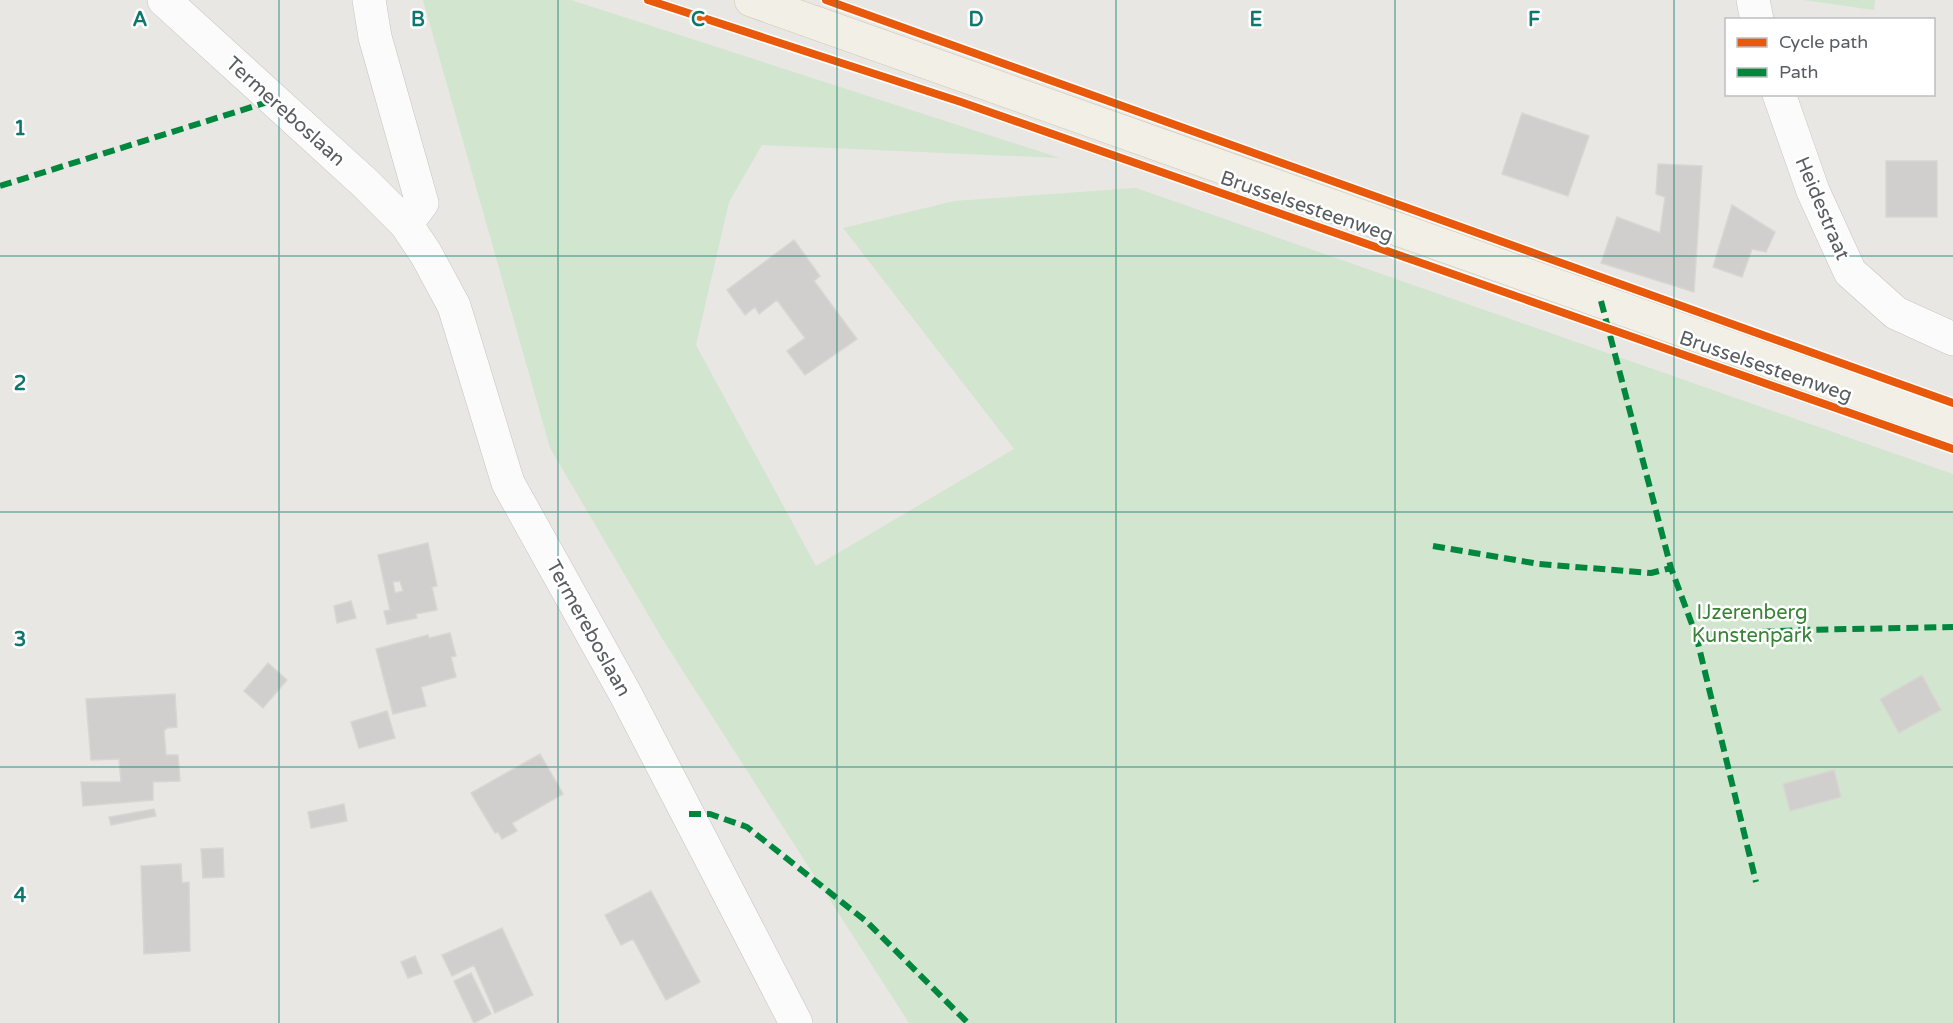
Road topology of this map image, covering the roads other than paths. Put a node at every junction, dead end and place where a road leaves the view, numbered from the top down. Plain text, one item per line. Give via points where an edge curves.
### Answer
1 (164, 0) edge
2 (369, 0) edge
3 (751, 0) edge
4 (1753, 0) edge
5 (1757, 18) edge
6 (1780, 96) edge
7 (406, 224) junction
8 (1953, 339) edge
9 (1953, 426) edge
10 (796, 1023) edge

1 - 7 street, Termereboslaan
2 - 7 street via 375,37 422,203
3 - 9 main road, Brusselsesteenweg
4 - 5 street
6 - 8 street, Heidestraat via 1813,191 1850,272 1896,313
7 - 10 street, Termereboslaan via 454,306 508,483 626,695

